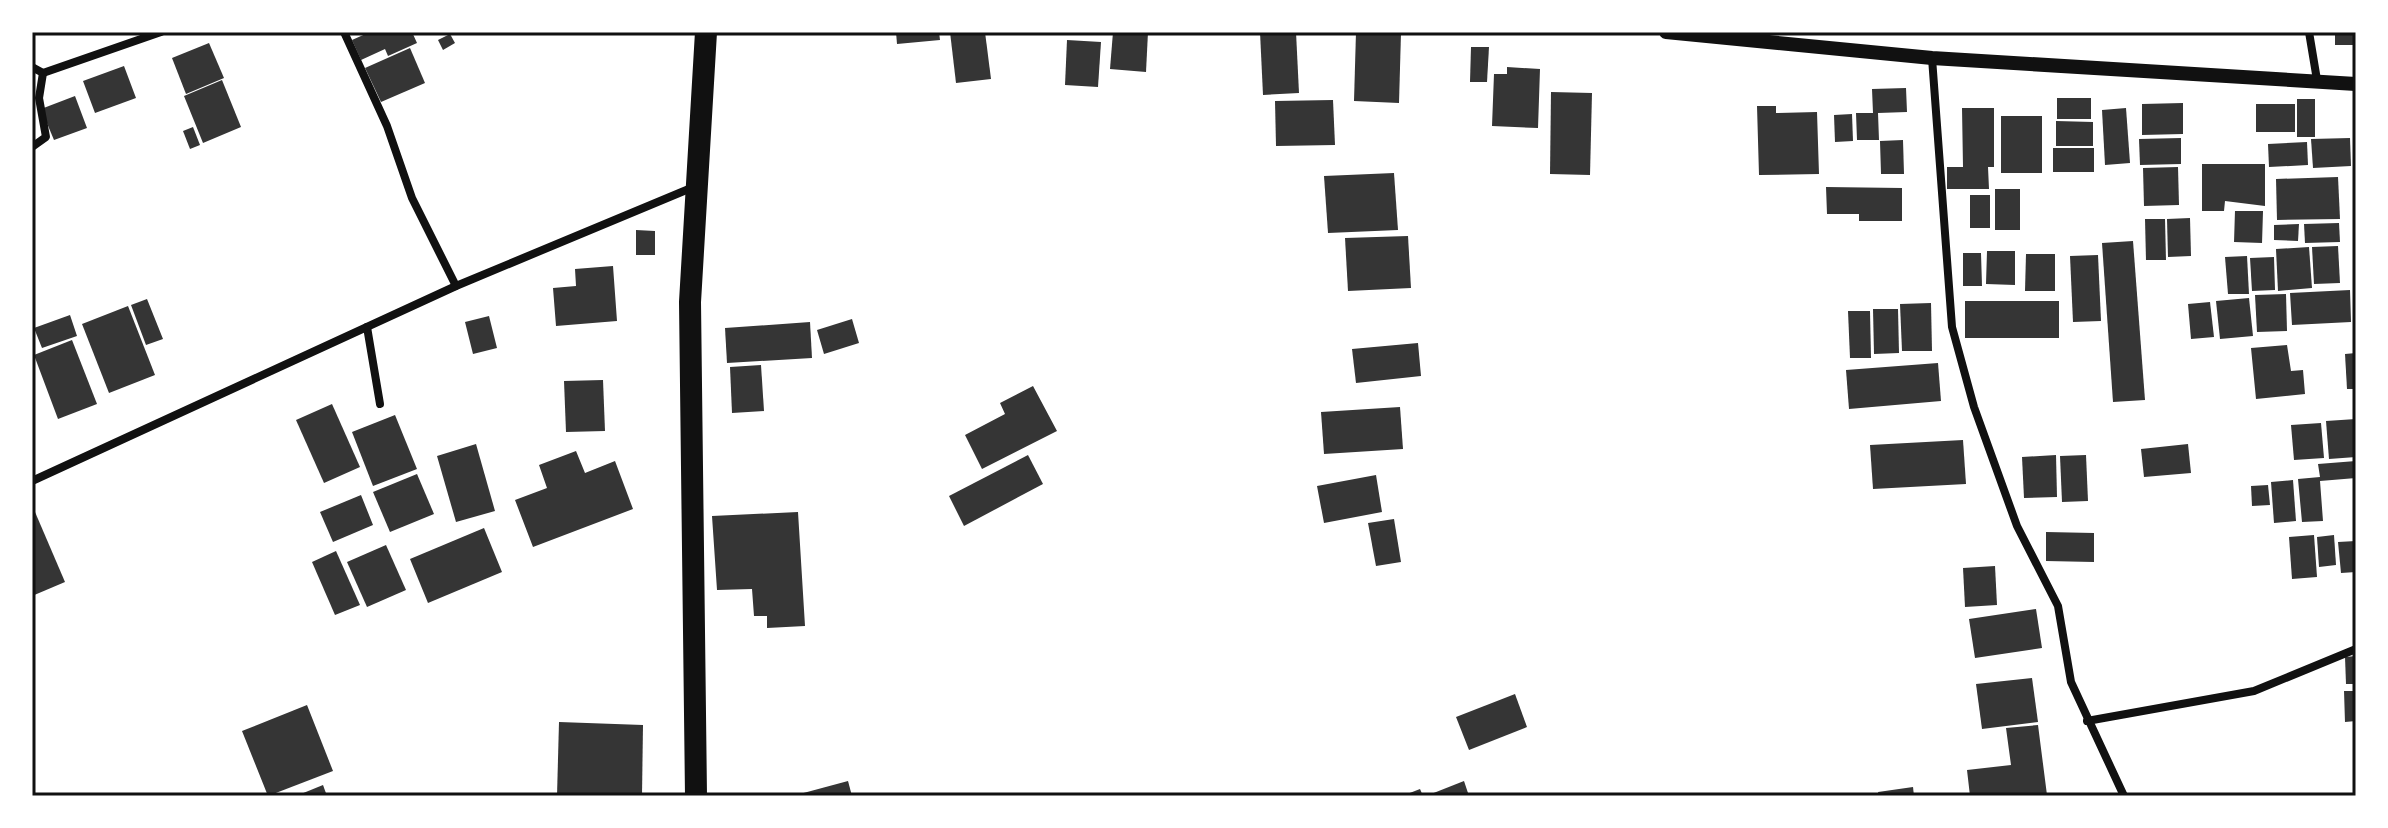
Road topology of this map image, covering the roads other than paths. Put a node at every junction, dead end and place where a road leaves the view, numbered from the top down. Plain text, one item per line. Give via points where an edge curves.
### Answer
1 (161, 32) edge
2 (344, 32) edge
3 (706, 32) edge
4 (1666, 32) edge
5 (2309, 32) edge
6 (1932, 58) junction
7 (32, 67) edge
8 (43, 73) junction
9 (2317, 80) junction
10 (2356, 84) edge
11 (32, 147) edge
12 (697, 186) junction
13 (456, 286) junction
14 (367, 327) junction
15 (380, 404) dead end
16 (32, 481) edge
17 (2356, 649) edge
18 (2087, 721) junction
19 (696, 796) edge
20 (2124, 796) edge

1 - 8 street
2 - 13 street via 387,126 412,198
3 - 12 highway
4 - 6 street
5 - 9 street
6 - 9 street
6 - 18 street via 1952,327 2017,526 2058,606 2071,682
7 - 8 street
8 - 11 street via 39,98 46,137
9 - 10 street
12 - 13 street
12 - 19 highway via 690,302
13 - 14 street
14 - 15 street
14 - 16 street
17 - 18 street via 2254,691
18 - 20 street

